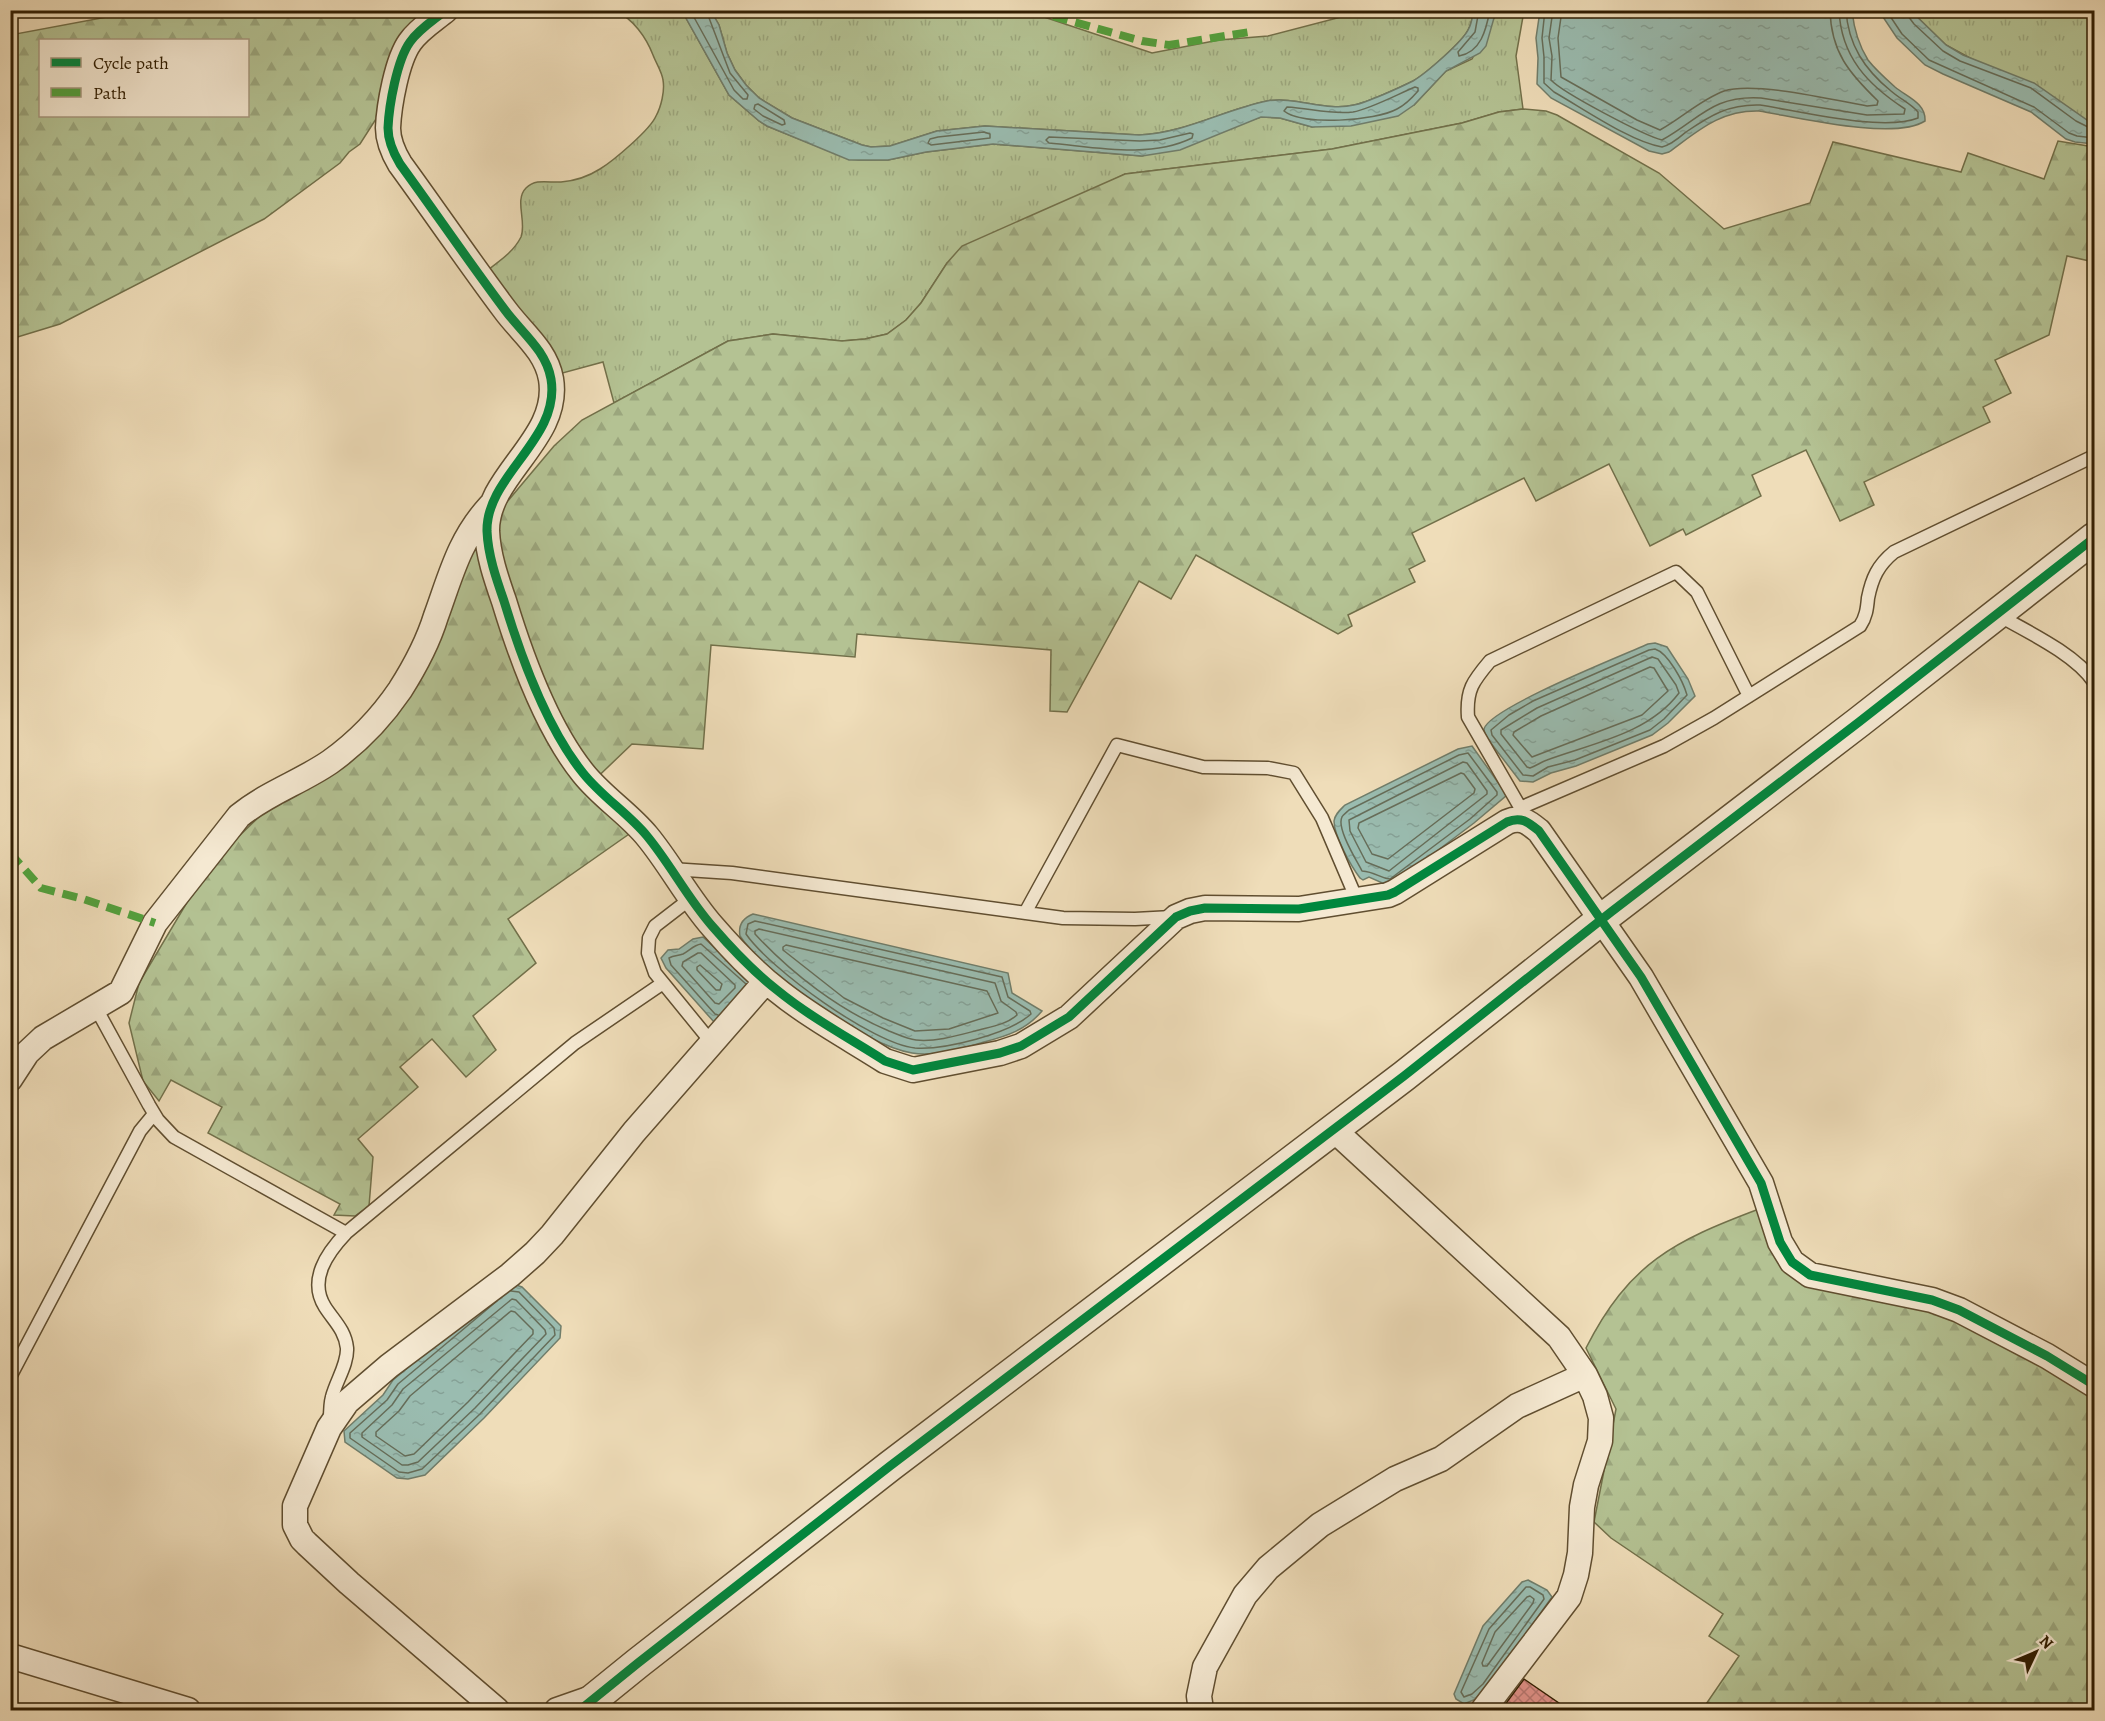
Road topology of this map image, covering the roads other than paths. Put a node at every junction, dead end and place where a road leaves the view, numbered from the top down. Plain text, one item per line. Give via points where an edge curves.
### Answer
1 (446, 10) edge
2 (2094, 456) edge
3 (492, 505) junction
4 (2094, 538) edge
5 (1997, 614) junction
6 (2094, 682) edge
7 (1749, 696) junction
8 (1524, 815) junction
9 (670, 869) junction
10 (690, 899) junction
11 (1357, 900) junction
12 (1025, 913) junction
13 (1176, 916) junction
14 (1601, 920) junction
15 (766, 981) junction
16 (663, 983) junction
17 (96, 1008) junction
18 (712, 1043) junction
19 (10, 1079) edge
20 (154, 1114) junction
21 (1334, 1129) junction
22 (346, 1233) junction
23 (1585, 1375) junction
24 (10, 1377) edge
25 (2094, 1385) edge
26 (329, 1428) junction
27 (10, 1656) edge
28 (590, 1703) edge
29 (188, 1710) edge
30 (497, 1710) edge
31 (557, 1710) edge
32 (1202, 1710) edge
33 (1483, 1710) edge

1 - 3 street via 420,31 404,54 388,129 391,143 400,164 506,312 532,341 551,378 547,413 539,433
2 - 7 lane via 1894,552 1874,575 1860,626
3 - 9 street via 487,525 489,554 520,657 566,751 604,796 648,837
3 - 17 street via 466,537 424,647 385,711 366,733 329,763 256,802 239,816 155,923 121,992
4 - 5 street
5 - 6 lane via 2073,660
5 - 14 street
7 - 8 lane via 1664,746
7 - 8 lane via 1696,592 1676,572 1490,661 1471,686 1468,717
8 - 11 street via 1395,892
8 - 14 street
9 - 10 street
9 - 12 lane via 732,873
10 - 15 street
10 - 16 lane via 655,926 649,938 648,953
11 - 12 lane via 1322,818 1294,773 1268,768 1203,767 1116,745
11 - 13 street via 1299,909 1204,908
12 - 13 lane via 1063,918
13 - 15 street via 1069,1017 1021,1046 914,1070 885,1061
14 - 21 street
14 - 25 street via 1641,977 1761,1183 1780,1242 1792,1262 1810,1275 1932,1300 1959,1310
15 - 18 street
16 - 18 lane
16 - 22 lane via 575,1043
17 - 19 street via 43,1038 27,1053
17 - 20 lane
18 - 26 street via 546,1241 510,1275 347,1402
20 - 22 lane via 174,1137
20 - 24 lane via 140,1131
21 - 23 street via 1558,1337
21 - 28 street via 890,1466
22 - 26 lane via 326,1257 318,1284 324,1306 342,1330 347,1352 332,1399
23 - 32 street via 1517,1406 1441,1459 1395,1479 1320,1525 1268,1568 1245,1595 1205,1667 1199,1696
23 - 33 street via 1601,1418 1600,1441 1586,1485 1580,1553 1569,1597
26 - 30 street via 295,1506 295,1526 302,1539
27 - 29 street
28 - 31 street

